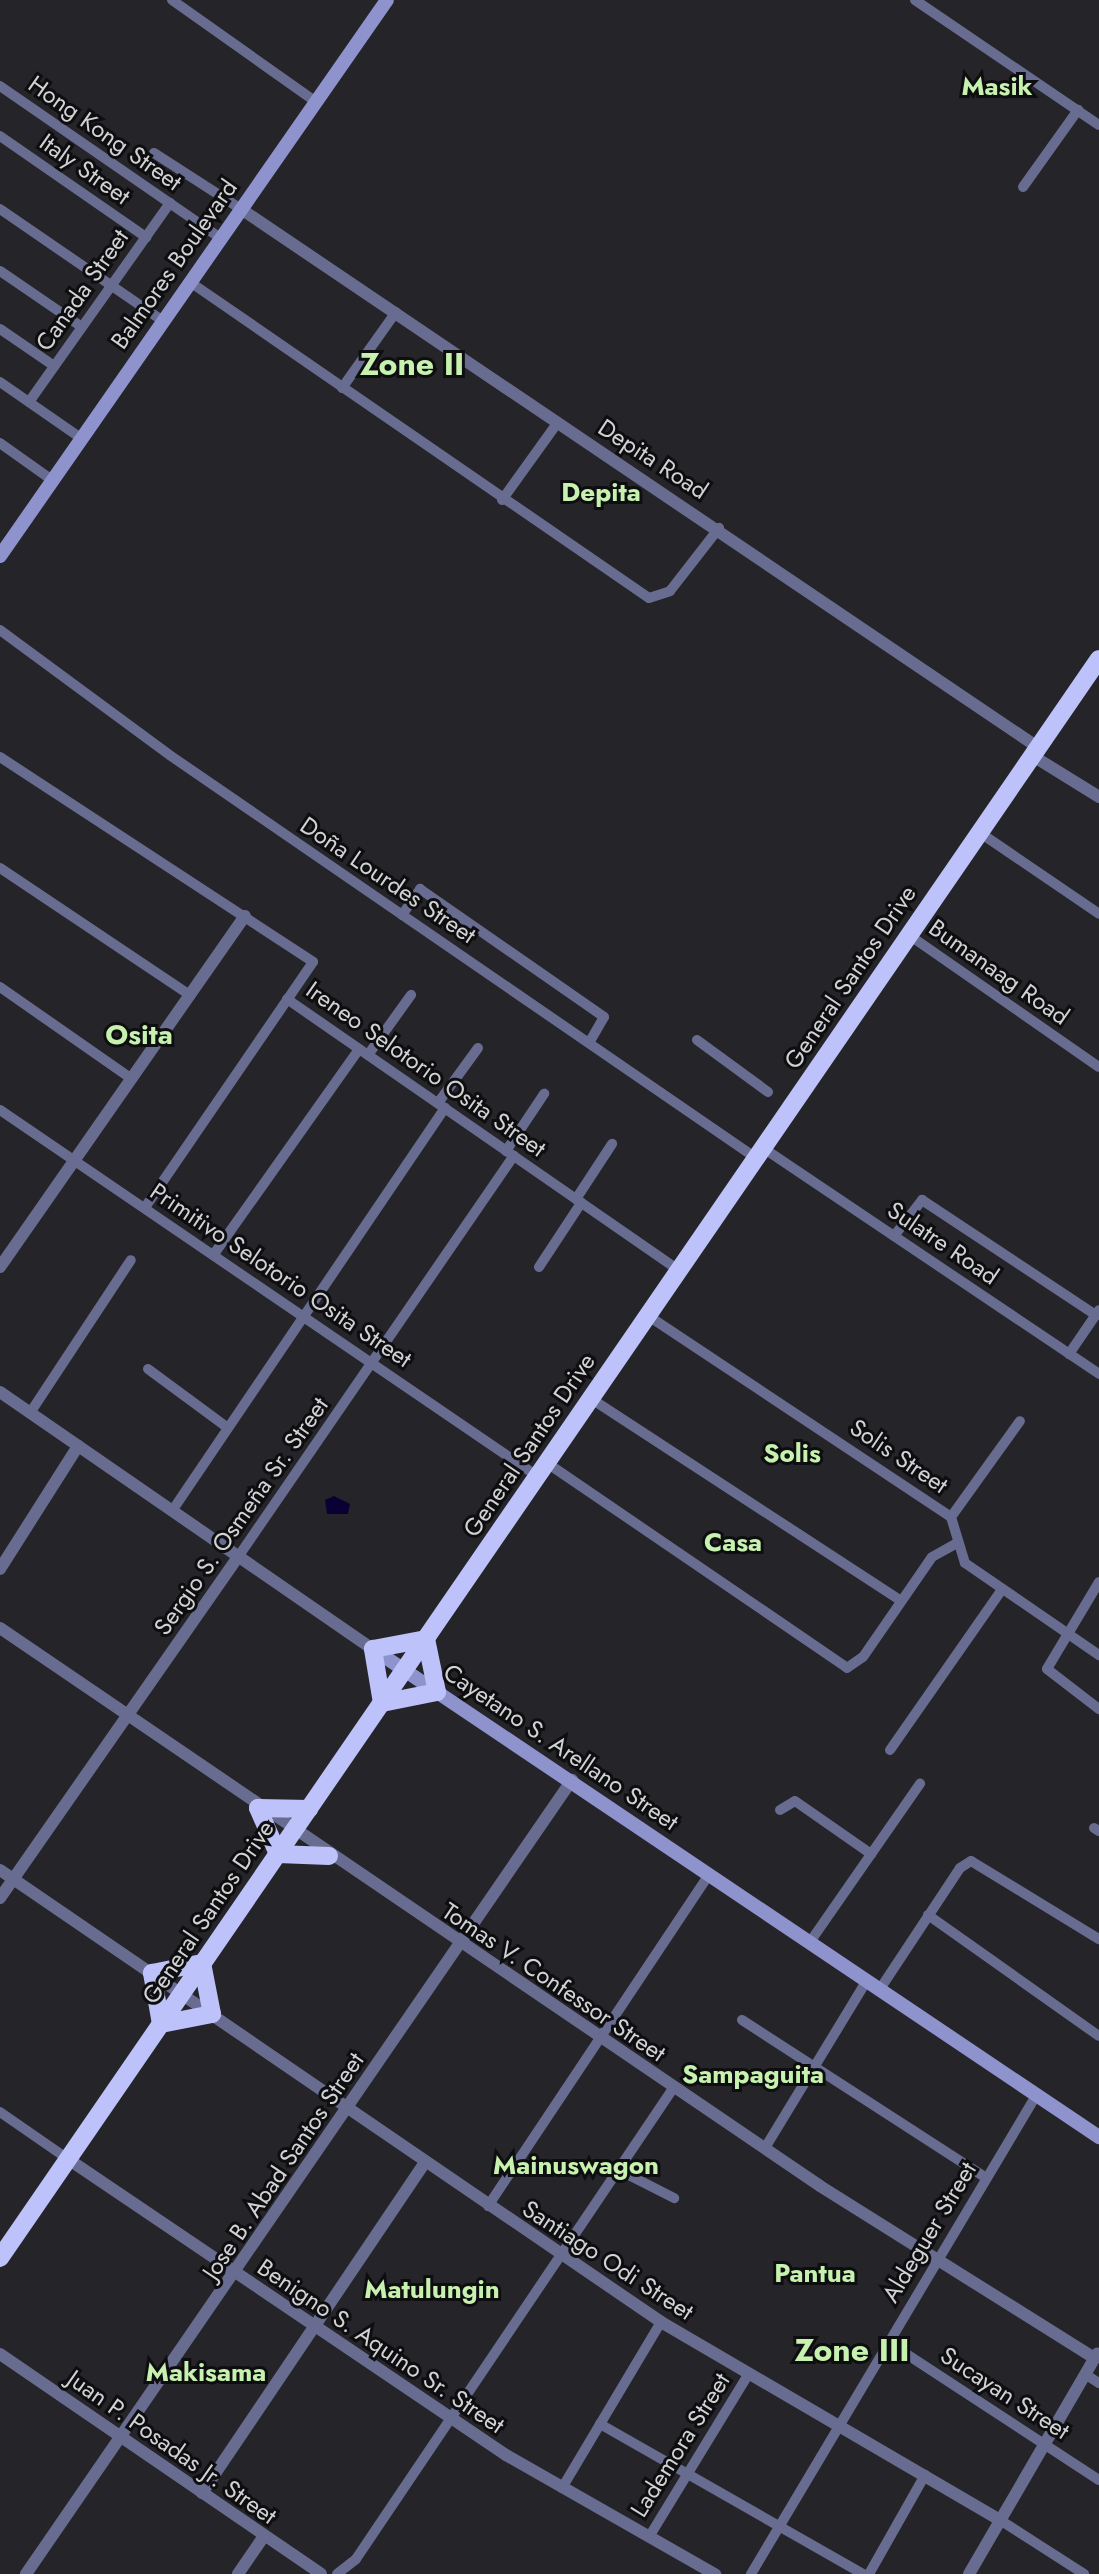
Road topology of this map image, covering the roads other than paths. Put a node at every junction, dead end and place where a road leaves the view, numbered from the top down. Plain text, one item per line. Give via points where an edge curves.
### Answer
1 (172, 0) edge
2 (387, 0) edge
3 (915, 0) edge
4 (0, 86) edge
5 (316, 102) junction
6 (1078, 110) junction
7 (1099, 125) edge
8 (0, 136) edge
9 (154, 153) dead end
10 (1023, 187) dead end
11 (170, 203) junction
12 (0, 209) edge
13 (241, 209) junction
14 (146, 237) junction
15 (220, 238) junction
16 (0, 271) edge
17 (190, 282) junction
18 (111, 286) junction
19 (397, 312) junction
20 (163, 321) junction
21 (82, 327) junction
22 (0, 329) edge
23 (54, 366) junction
24 (0, 382) edge
25 (342, 388) junction
26 (29, 402) junction
27 (558, 422) junction
28 (81, 438) junction
29 (0, 444) edge
30 (52, 480) junction
31 (502, 500) junction
32 (719, 528) junction
33 (0, 556) edge
34 (0, 630) edge
35 (1099, 659) edge
36 (1036, 752) junction
37 (0, 757) edge
38 (1099, 797) edge
39 (979, 832) junction
40 (0, 868) edge
41 (1099, 914) edge
42 (402, 915) junction
43 (245, 916) junction
44 (909, 935) junction
45 (0, 987) edge
46 (190, 995) junction
47 (411, 995) dead end
48 (287, 999) junction
49 (697, 1040) dead end
50 (589, 1043) junction
51 (478, 1048) dead end
52 (364, 1052) junction
53 (1099, 1067) edge
54 (132, 1079) junction
55 (768, 1092) dead end
56 (544, 1094) dead end
57 (442, 1106) junction
58 (0, 1110) edge
59 (612, 1144) dead end
60 (510, 1153) junction
61 (760, 1153) junction
62 (75, 1161) junction
63 (579, 1201) junction
64 (145, 1207) junction
65 (894, 1236) junction
66 (214, 1254) junction
67 (131, 1260) dead end
68 (0, 1267) edge
69 (539, 1268) dead end
70 (678, 1270) junction
71 (1097, 1313) edge
72 (647, 1315) junction
73 (304, 1316) junction
74 (1069, 1354) junction
75 (372, 1363) junction
76 (148, 1369) dead end
77 (1099, 1374) edge
78 (0, 1392) edge
79 (590, 1398) junction
80 (30, 1413) junction
81 (1020, 1421) dead end
82 (228, 1428) junction
83 (78, 1446) junction
84 (542, 1469) junction
85 (172, 1511) junction
86 (951, 1517) junction
87 (956, 1544) junction
88 (238, 1556) junction
89 (0, 1569) edge
90 (1099, 1582) edge
91 (1001, 1591) junction
92 (901, 1601) junction
93 (0, 1628) edge
94 (1067, 1633) junction
95 (426, 1639) junction
96 (373, 1649) junction
97 (1099, 1655) edge
98 (404, 1671) junction
99 (437, 1692) junction
100 (382, 1703) junction
101 (1099, 1709) edge
102 (126, 1716) junction
103 (890, 1750) dead end
104 (572, 1780) junction
105 (920, 1784) dead end
106 (258, 1808) junction
107 (309, 1809) junction
108 (780, 1810) dead end
109 (293, 1832) junction
110 (278, 1854) junction
111 (871, 1854) junction
112 (328, 1856) junction
113 (0, 1870) edge
114 (709, 1874) junction
115 (13, 1879) junction
116 (0, 1898) edge
117 (928, 1915) junction
118 (1099, 1939) edge
119 (810, 1942) junction
120 (460, 1944) junction
121 (202, 1963) junction
122 (152, 1973) junction
123 (867, 1980) junction
124 (880, 1989) junction
125 (182, 1993) junction
126 (212, 2014) junction
127 (741, 2020) dead end
128 (162, 2024) junction
129 (1099, 2036) edge
130 (600, 2038) junction
131 (813, 2067) junction
132 (674, 2087) junction
133 (1037, 2094) junction
134 (348, 2108) junction
135 (0, 2112) edge
136 (1099, 2137) edge
137 (765, 2148) junction
138 (68, 2159) junction
139 (425, 2162) junction
140 (620, 2170) junction
141 (986, 2178) junction
142 (674, 2198) dead end
143 (488, 2206) junction
144 (562, 2257) junction
145 (0, 2258) edge
146 (936, 2261) junction
147 (235, 2274) junction
148 (661, 2322) junction
149 (314, 2327) junction
150 (888, 2342) junction
151 (0, 2354) edge
152 (1097, 2354) edge
153 (1084, 2374) junction
154 (748, 2375) junction
155 (1099, 2384) edge
156 (451, 2418) junction
157 (600, 2424) junction
158 (838, 2427) junction
159 (120, 2436) junction
160 (1044, 2444) junction
161 (687, 2473) junction
162 (925, 2475) junction
163 (1099, 2480) edge
164 (562, 2487) junction
165 (202, 2493) junction
166 (1000, 2521) junction
167 (779, 2526) junction
168 (264, 2536) junction
169 (649, 2537) junction
170 (26, 2574) edge
171 (238, 2574) edge
172 (321, 2574) edge
173 (337, 2574) edge
174 (715, 2574) edge
175 (751, 2574) edge
176 (863, 2574) edge
177 (869, 2574) edge
178 (969, 2574) edge
179 (1084, 2574) edge

1 - 5 street
2 - 5 main road, Balmores Boulevard
3 - 6 street
4 - 11 street, Hong Kong Street
5 - 13 main road, Balmores Boulevard
6 - 7 street
6 - 10 street
8 - 14 street, Italy Street
9 - 13 street
11 - 14 street, Canada Street
11 - 15 street, Hong Kong Street
12 - 18 street
13 - 15 main road, Balmores Boulevard
13 - 19 street, Depita Road
14 - 18 street, Canada Street
15 - 17 main road, Balmores Boulevard
16 - 21 street
17 - 20 main road, Balmores Boulevard
17 - 25 street
18 - 20 street
18 - 21 street, Canada Street
19 - 25 street
19 - 27 street, Depita Road
20 - 28 main road, Balmores Boulevard
21 - 23 street, Canada Street
22 - 23 street
23 - 26 street, Canada Street
24 - 26 street
25 - 31 street
26 - 28 street
27 - 31 street
27 - 32 street, Depita Road
28 - 30 main road, Balmores Boulevard
29 - 30 street
30 - 33 main road, Balmores Boulevard
31 - 32 street via 655,599 670,591
32 - 36 street, Depita Road
34 - 42 street, Doña Lourdes Street
35 - 36 highway, General Santos Drive
36 - 38 street, Depita Road
36 - 39 highway, General Santos Drive
37 - 43 street, Ireneo Selotorio Osita Street
39 - 41 street
39 - 44 highway, General Santos Drive
40 - 46 street
42 - 50 street, Doña Lourdes Street
42 - 50 street via 420,889 604,1017
43 - 46 street
43 - 48 street, Ireneo Selotorio Osita Street via 313,962
44 - 53 street, Bumanaag Road
44 - 61 highway, General Santos Drive
45 - 54 street
46 - 54 street
47 - 52 street
48 - 52 street, Ireneo Selotorio Osita Street
48 - 64 street
49 - 55 street
50 - 61 street, Doña Lourdes Street
51 - 57 street
52 - 57 street, Ireneo Selotorio Osita Street
52 - 66 street
54 - 62 street
56 - 60 street, Sergio S. Osmeña Sr. Street
57 - 60 street, Ireneo Selotorio Osita Street
57 - 73 street
58 - 62 street, Primitivo Selotorio Osita Street
59 - 63 street
60 - 63 street, Ireneo Selotorio Osita Street
60 - 75 street, Sergio S. Osmeña Sr. Street
61 - 65 street, Sulatre Road
61 - 70 highway, General Santos Drive
62 - 64 street, Primitivo Selotorio Osita Street
62 - 68 street
63 - 69 street
63 - 70 street, Ireneo Selotorio Osita Street
64 - 66 street, Primitivo Selotorio Osita Street
65 - 71 street via 922,1200
65 - 74 street, Sulatre Road
66 - 73 street, Primitivo Selotorio Osita Street
67 - 80 street
70 - 72 highway, General Santos Drive
71 - 74 street
72 - 79 highway, General Santos Drive
72 - 86 street, Solis Street
73 - 75 street, Primitivo Selotorio Osita Street
73 - 82 street
74 - 77 street, Sulatre Road
75 - 84 street, Primitivo Selotorio Osita Street
75 - 88 street, Sergio S. Osmeña Sr. Street
76 - 82 street
78 - 80 street, Cayetano S. Arellano Street
79 - 84 highway, General Santos Drive
79 - 92 street
80 - 83 street, Cayetano S. Arellano Street
81 - 86 street
82 - 85 street
83 - 85 street, Cayetano S. Arellano Street
83 - 89 street
84 - 92 street, Primitivo Selotorio Osita Street via 572,1480 844,1666 855,1666
84 - 95 highway, General Santos Drive
85 - 88 street, Cayetano S. Arellano Street
86 - 87 street, Solis Street
87 - 91 street, Solis Street via 965,1563
87 - 92 street via 933,1555
88 - 96 street, Cayetano S. Arellano Street
88 - 102 street, Sergio S. Osmeña Sr. Street
90 - 94 street
91 - 94 street, Solis Street
91 - 103 street
93 - 102 street, Tomas V. Confessor Street
94 - 97 street, Solis Street
94 - 101 street via 1048,1663 1048,1675
95 - 96 highway
95 - 98 highway, General Santos Drive
95 - 99 highway
96 - 98 main road, Cayetano S. Arellano Street
96 - 100 highway
98 - 99 main road, Cayetano S. Arellano Street
98 - 100 highway, General Santos Drive
99 - 100 highway
99 - 104 main road, Cayetano S. Arellano Street
100 - 107 highway, General Santos Drive
102 - 106 street, Tomas V. Confessor Street
102 - 115 street, Sergio S. Osmeña Sr. Street
104 - 114 main road, Cayetano S. Arellano Street
104 - 120 street, Jose B. Abad Santos Street
105 - 111 street
106 - 107 highway
106 - 109 street, Tomas V. Confessor Street
106 - 110 highway
107 - 109 highway, General Santos Drive
108 - 111 street via 795,1801
109 - 110 highway, General Santos Drive
109 - 112 street, Tomas V. Confessor Street
110 - 112 highway
110 - 121 highway, General Santos Drive
111 - 119 street
112 - 120 street, Tomas V. Confessor Street
113 - 115 street, Santiago Odi Street
114 - 119 main road, Cayetano S. Arellano Street
114 - 130 street
115 - 116 street, Sergio S. Osmeña Sr. Street
115 - 122 street, Santiago Odi Street
117 - 118 street via 960,1868 976,1861
117 - 124 street
117 - 129 street
119 - 123 main road, Cayetano S. Arellano Street
120 - 130 street, Tomas V. Confessor Street
120 - 134 street, Jose B. Abad Santos Street
121 - 122 highway
121 - 125 highway, General Santos Drive
121 - 126 highway
122 - 125 street, Santiago Odi Street
122 - 128 highway
123 - 124 main road, Cayetano S. Arellano Street
123 - 131 street
124 - 133 main road, Cayetano S. Arellano Street
125 - 126 street, Santiago Odi Street
125 - 128 highway, General Santos Drive
126 - 128 highway
126 - 134 street, Santiago Odi Street
127 - 131 street
128 - 138 highway, General Santos Drive
130 - 132 street, Tomas V. Confessor Street
130 - 143 street
131 - 137 street
131 - 141 street
132 - 137 street, Tomas V. Confessor Street
132 - 140 street
133 - 136 main road, Cayetano S. Arellano Street
133 - 141 street, Aldeguer Street
134 - 139 street, Santiago Odi Street
134 - 147 street, Jose B. Abad Santos Street
135 - 138 street, Benigno S. Aquino Sr. Street
137 - 146 street, Tomas V. Confessor Street
138 - 145 highway, General Santos Drive
138 - 147 street, Benigno S. Aquino Sr. Street
139 - 143 street, Santiago Odi Street
139 - 149 street
140 - 142 street
140 - 144 street
141 - 146 street, Aldeguer Street
143 - 144 street, Santiago Odi Street
144 - 148 street, Santiago Odi Street
144 - 156 street
146 - 150 street, Aldeguer Street
146 - 152 street, Tomas V. Confessor Street
147 - 149 street, Benigno S. Aquino Sr. Street
147 - 159 street, Jose B. Abad Santos Street
148 - 154 street, Santiago Odi Street
148 - 157 street
149 - 156 street, Benigno S. Aquino Sr. Street
149 - 165 street
150 - 158 street, Aldeguer Street
150 - 160 street, Sucayan Street
151 - 159 street, Juan P. Posadas Jr. Street
152 - 153 street
153 - 155 street
153 - 160 street
154 - 158 street, Santiago Odi Street
154 - 161 street, Lademora Street
156 - 164 street, Benigno S. Aquino Sr. Street
156 - 173 street via 356,2559
157 - 161 street
157 - 164 street
158 - 162 street, Santiago Odi Street
158 - 167 street, Aldeguer Street
159 - 165 street, Juan P. Posadas Jr. Street
159 - 170 street, Jose B. Abad Santos Street
160 - 163 street, Sucayan Street
160 - 166 street
161 - 167 street
161 - 169 street, Lademora Street
162 - 166 street, Santiago Odi Street
162 - 177 street
164 - 169 street, Benigno S. Aquino Sr. Street
165 - 168 street, Juan P. Posadas Jr. Street
166 - 178 street
166 - 179 street
167 - 175 street, Aldeguer Street
167 - 176 street
168 - 171 street
168 - 172 street, Juan P. Posadas Jr. Street
169 - 174 street, Benigno S. Aquino Sr. Street

